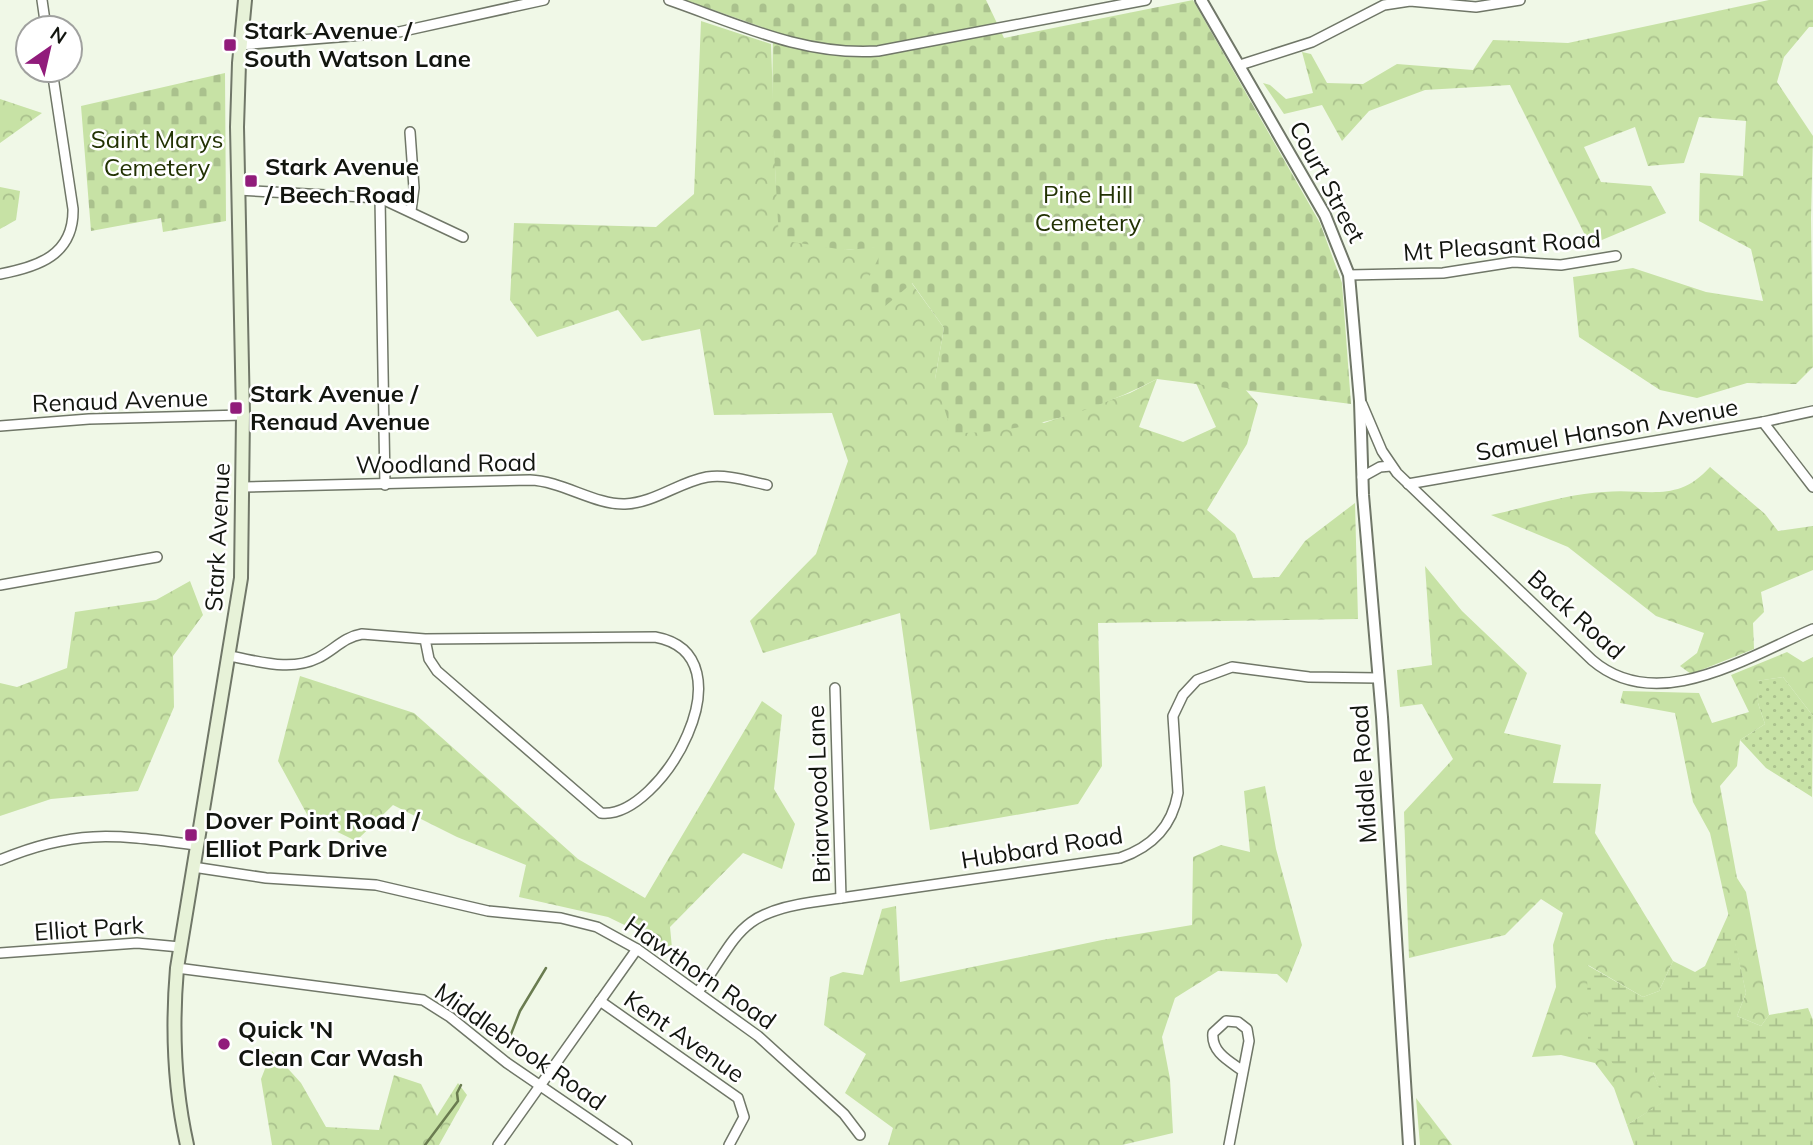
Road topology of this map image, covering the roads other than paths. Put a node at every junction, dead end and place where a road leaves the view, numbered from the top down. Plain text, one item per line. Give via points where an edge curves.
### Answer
1 (246, 0) edge
2 (544, 0) edge
3 (669, 0) edge
4 (1146, 0) edge
5 (1201, 0) edge
6 (1520, 0) edge
7 (1102, 4) edge
8 (240, 45) junction
9 (1240, 65) junction
10 (54, 84) edge
11 (410, 132) dead end
12 (239, 190) junction
13 (380, 198) junction
14 (411, 211) junction
15 (463, 237) dead end
16 (1616, 257) dead end
17 (0, 274) edge
18 (1349, 275) junction
19 (1360, 401) junction
20 (1813, 411) edge
21 (243, 415) junction
22 (1763, 422) junction
23 (0, 426) edge
24 (1391, 466) junction
25 (1362, 477) junction
26 (1408, 484) junction
27 (385, 485) junction
28 (767, 485) dead end
29 (1813, 487) edge
30 (243, 488) junction
31 (157, 557) dead end
32 (0, 585) edge
33 (1813, 629) edge
34 (425, 639) junction
35 (229, 656) junction
36 (1378, 678) junction
37 (835, 688) dead end
38 (196, 845) junction
39 (0, 860) edge
40 (193, 867) junction
41 (841, 898) junction
42 (180, 947) junction
43 (637, 949) junction
44 (0, 953) edge
45 (177, 968) junction
46 (698, 992) junction
47 (600, 1001) junction
48 (1243, 1071) junction
49 (541, 1086) junction
50 (860, 1135) dead end
51 (187, 1145) edge
52 (498, 1145) edge
53 (627, 1145) edge
54 (729, 1145) edge
55 (1229, 1145) edge
56 (1409, 1145) edge

1 - 8 main road, Stark Avenue
2 - 8 street via 400,32
3 - 7 street via 806,47 847,53 878,51
4 - 7 street
5 - 9 street, Court Street
6 - 9 street via 1476,7 1410,1 1384,5 1312,42
8 - 12 main road, Stark Avenue
9 - 18 street, Court Street via 1325,215
10 - 17 street via 73,218 64,244 50,260
11 - 14 street
12 - 13 street
12 - 21 main road, Stark Avenue
13 - 14 street
13 - 27 street
14 - 15 street
16 - 18 street, Mt Pleasant Road via 1561,265 1513,262 1454,272
18 - 19 street, Court Street
19 - 24 street, Back Road
19 - 25 street, Middle Road
20 - 22 street, Samuel Hanson Avenue
21 - 23 street, Renaud Avenue
21 - 30 main road, Stark Avenue
22 - 26 street, Samuel Hanson Avenue
22 - 29 street
24 - 25 street
24 - 26 street, Back Road
25 - 36 street, Middle Road
26 - 33 street, Back Road via 1592,660 1623,680 1648,684 1681,681
27 - 28 street, Woodland Road via 541,480 624,504 706,477
27 - 30 street, Woodland Road
30 - 35 main road, Stark Avenue via 242,578
31 - 32 street
34 - 34 street via 667,639 692,661 699,684 697,710 680,748 641,799 623,810 601,813 437,671
34 - 35 street via 352,635 317,659 296,665
35 - 38 main road, Stark Avenue
36 - 41 street, Hubbard Road via 1309,677 1232,667 1197,680 1173,716 1176,805 1157,838 1140,851 1120,859
36 - 56 street, Middle Road
37 - 41 street, Briarwood Lane
38 - 39 street via 94,835 41,843
38 - 40 main road, Stark Avenue
40 - 42 main road, Stark Avenue
40 - 43 street, Hawthorn Road via 266,878 376,885 488,911 572,920 607,931
41 - 46 street, Hubbard Road via 779,908 755,917 738,933
42 - 44 street, Elliot Park via 127,943
42 - 45 main road, Stark Avenue
43 - 46 street, Hawthorn Road
43 - 47 street
45 - 49 street, Middlebrook Road via 423,1000
45 - 51 main road, Stark Avenue via 173,1022
46 - 50 street, Hawthorn Road via 773,1049 844,1114
47 - 49 street
47 - 54 street, Kent Avenue via 738,1098 744,1118
48 - 48 street via 1214,1045 1216,1027 1226,1021 1243,1025 1249,1035
48 - 55 street
49 - 52 street
49 - 53 street, Middlebrook Road

